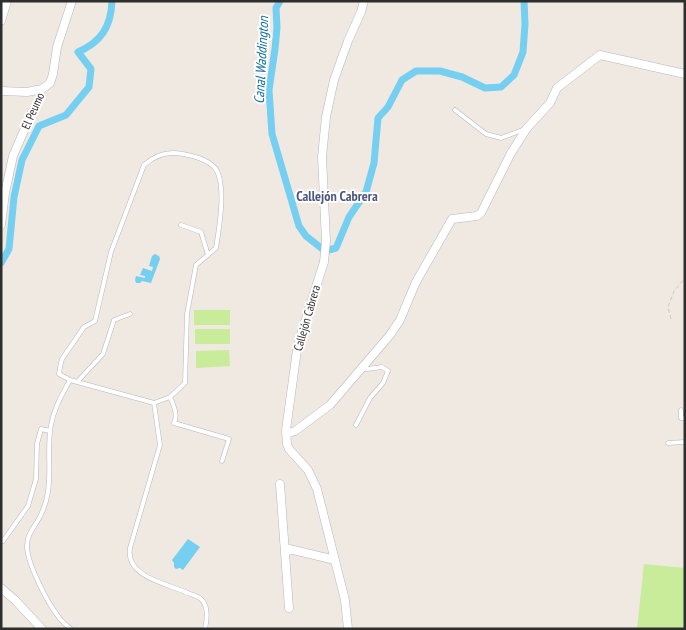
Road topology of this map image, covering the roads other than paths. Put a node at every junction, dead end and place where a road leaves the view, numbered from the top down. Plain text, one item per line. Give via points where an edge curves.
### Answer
1 (7, 1) edge
2 (72, 1) edge
3 (364, 1) edge
4 (1, 21) edge
5 (685, 74) edge
6 (1, 91) edge
7 (455, 110) dead end
8 (32, 112) road end
9 (527, 128) junction
10 (1, 225) edge
11 (181, 225) dead end
12 (208, 255) junction
13 (130, 314) dead end
14 (362, 368) junction
15 (70, 380) junction
16 (77, 382) junction
17 (170, 397) junction
18 (154, 403) junction
19 (682, 410) dead end
20 (685, 418) edge
21 (356, 425) dead end
22 (50, 431) junction
23 (286, 434) junction
24 (685, 442) edge
25 (668, 443) dead end
26 (222, 461) dead end
27 (280, 484) dead end
28 (3, 541) dead end
29 (285, 548) junction
30 (335, 560) junction
31 (1, 588) edge
32 (289, 608) dead end
33 (42, 629) edge
34 (72, 629) edge
35 (205, 629) edge
36 (348, 629) edge

1 - 4 street
2 - 6 street, El Peumo via 50,83 42,89 26,92
3 - 23 street, Callejón Cabrera via 334,80 326,118 322,157 324,262 297,350
5 - 9 street via 600,55 557,88 550,103
7 - 9 lane via 486,134 501,138
8 - 10 street, El Peumo via 13,156
9 - 14 street via 481,213 452,219 416,282 400,320
11 - 12 lane via 201,232
12 - 15 lane via 216,248 222,205 217,170 198,157 175,152 151,159 144,166 111,252 95,321 84,328 62,360 59,374
12 - 17 lane via 196,265 188,314 185,383
13 - 16 lane via 114,320 103,354
14 - 21 lane via 382,367 388,370
14 - 23 street via 330,405
15 - 16 lane
15 - 22 lane via 54,411
16 - 18 lane
17 - 18 lane
17 - 26 lane via 175,411 174,423 229,439
18 - 35 lane via 160,445 130,548 130,561 145,575 201,599 207,615
19 - 20 lane via 681,418
22 - 28 lane via 42,430 39,437 36,479 28,506
22 - 34 lane via 48,495 27,547 46,596 64,624
23 - 30 street via 289,448 308,470 317,490
24 - 25 lane
27 - 29 street
29 - 30 street
29 - 32 street
30 - 36 street
31 - 33 street

